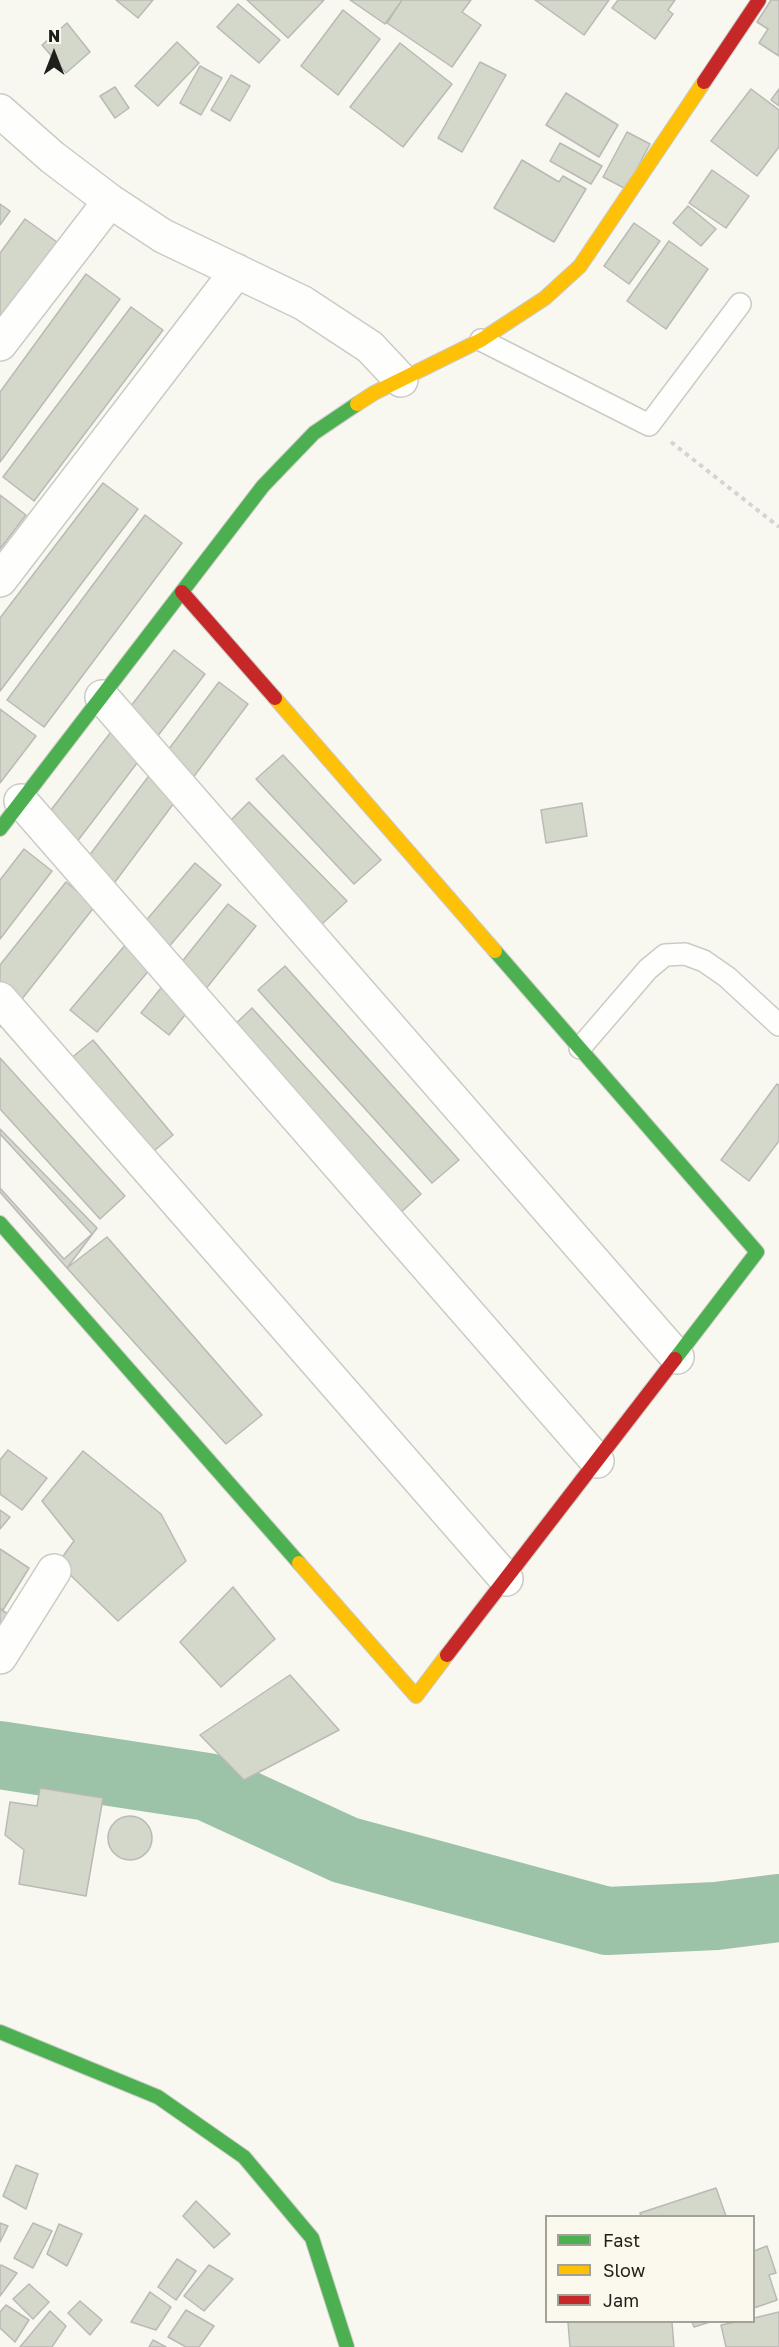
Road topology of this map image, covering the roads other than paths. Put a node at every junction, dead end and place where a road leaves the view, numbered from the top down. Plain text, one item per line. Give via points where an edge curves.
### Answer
1 (759, 0) edge
2 (3, 120) edge
3 (110, 201) junction
4 (237, 270) junction
5 (741, 304) dead end
6 (481, 340) junction
7 (0, 344) edge
8 (401, 380) junction
9 (0, 579) edge
10 (182, 592) junction
11 (102, 697) junction
12 (21, 801) junction
13 (0, 829) edge
14 (0, 999) edge
15 (779, 1025) edge
16 (580, 1048) junction
17 (0, 1223) edge
18 (677, 1357) junction
19 (597, 1461) junction
20 (54, 1571) dead end
21 (506, 1579) junction
22 (0, 1657) edge
23 (0, 2032) edge
24 (348, 2347) edge

1 - 6 main road via 580,266 545,298
2 - 3 street
3 - 4 street via 163,236
3 - 7 street
4 - 8 street via 303,303 370,347
4 - 9 street
5 - 6 lane via 649,425
6 - 8 main road
8 - 10 main road via 314,433 263,486
10 - 11 main road
10 - 16 main road
11 - 12 main road
11 - 18 street
12 - 13 main road
12 - 19 street
14 - 21 street
15 - 16 lane via 704,960 685,954 665,955 648,969
16 - 18 main road via 757,1252
17 - 21 main road via 416,1696
18 - 19 main road
19 - 21 main road
20 - 22 street
23 - 24 main road via 158,2097 244,2157 312,2238

